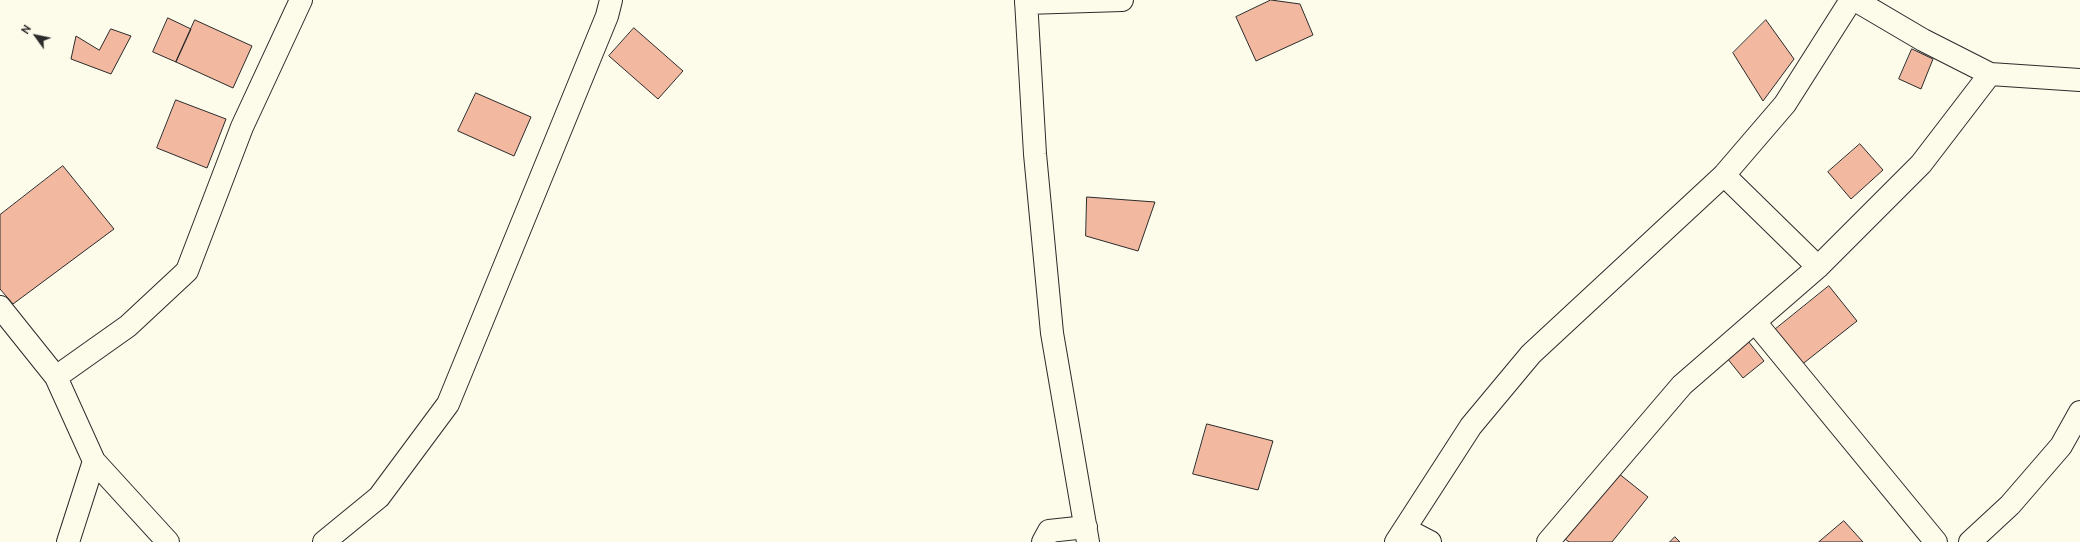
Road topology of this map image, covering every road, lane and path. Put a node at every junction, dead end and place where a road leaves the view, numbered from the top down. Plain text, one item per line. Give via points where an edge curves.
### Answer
1 (302, 0) edge
2 (610, 0) edge
3 (1122, 0) edge
4 (1851, 0) edge
5 (1855, 0) edge
6 (1026, 2) edge
7 (1990, 74) junction
8 (2080, 80) edge
9 (1724, 175) junction
10 (1818, 268) junction
11 (0, 307) edge
12 (1755, 322) junction
13 (56, 377) junction
14 (2080, 412) edge
15 (94, 461) junction
16 (1087, 535) edge
17 (1400, 536) edge
18 (68, 542) edge
19 (168, 542) edge
20 (324, 542) edge
21 (1043, 542) edge
22 (1430, 542) edge
23 (1548, 542) edge
24 (1936, 542) edge
25 (1970, 542) edge

1 - 13 street via 242,128 187,271 128,326
2 - 20 street via 607,16 448,404 379,497
3 - 6 street
4 - 9 street via 1785,104
5 - 7 street via 1923,40
6 - 16 street via 1035,154 1052,333
7 - 8 street
7 - 10 street via 1921,164
9 - 10 street
9 - 17 street via 1531,354 1471,426
10 - 12 street
11 - 13 street
12 - 23 street via 1682,385
12 - 24 street
13 - 15 street
14 - 25 street via 2061,446 2010,505
15 - 18 street
15 - 19 street
16 - 21 street via 1049,531
17 - 22 street

